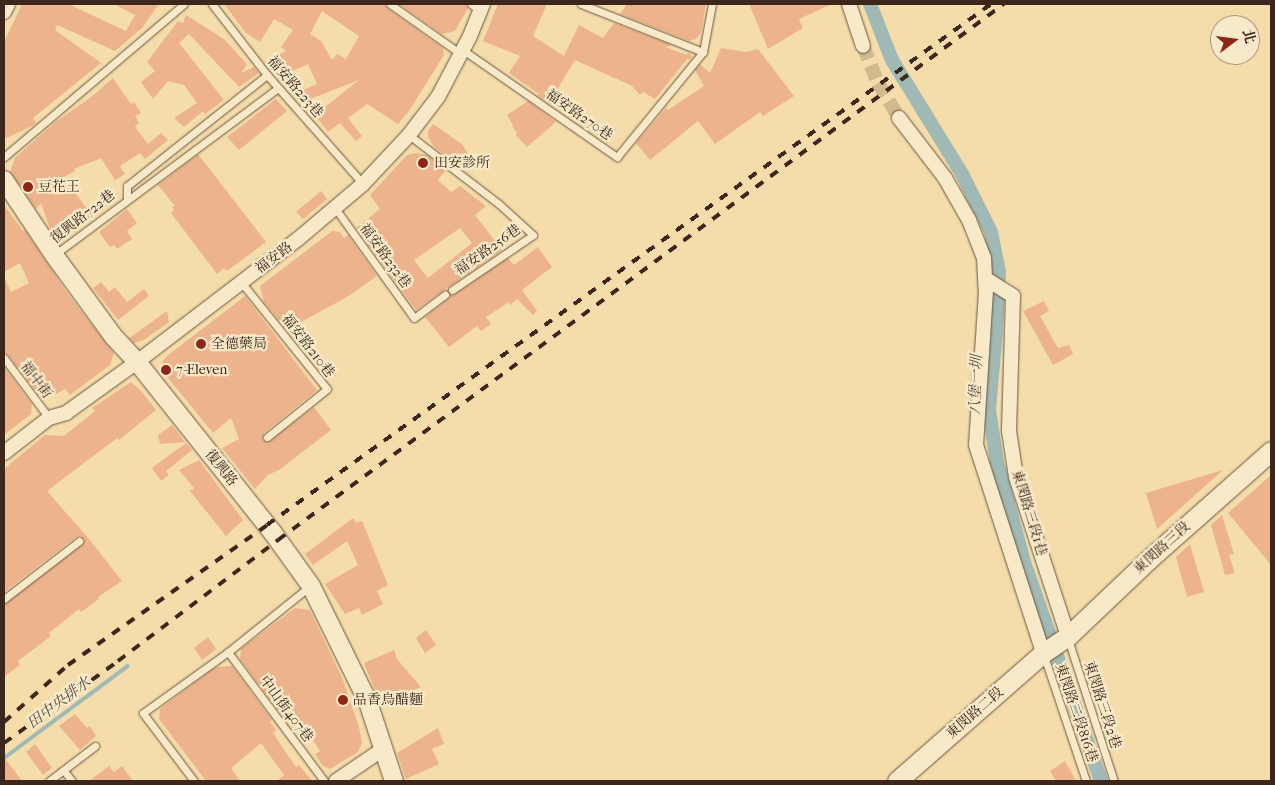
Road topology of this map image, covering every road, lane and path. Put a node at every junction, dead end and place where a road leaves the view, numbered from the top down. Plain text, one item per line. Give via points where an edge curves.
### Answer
1 (8, 4) edge
2 (184, 4) edge
3 (212, 4) edge
4 (390, 4) edge
5 (581, 4) edge
6 (712, 4) edge
7 (849, 4) edge
8 (478, 6) edge
9 (4, 12) edge
10 (863, 46) tunnel mouth
11 (462, 52) junction
12 (704, 52) junction
13 (267, 75) junction
14 (278, 88) junction
15 (899, 118) tunnel mouth
16 (409, 135) junction
17 (4, 158) edge
18 (4, 180) edge
19 (363, 184) junction
20 (127, 199) junction
21 (336, 208) junction
22 (54, 255) junction
23 (986, 279) junction
24 (241, 282) junction
25 (414, 318) joint
26 (4, 358) edge
27 (137, 362) junction
28 (49, 418) junction
29 (267, 437) dead end
30 (1271, 451) edge
31 (4, 453) edge
32 (79, 541) dead end
33 (311, 586) junction
34 (4, 599) edge
35 (1055, 645) junction
36 (228, 652) junction
37 (95, 746) dead end
38 (383, 749) junction
39 (64, 771) junction
40 (50, 781) edge
41 (72, 781) edge
42 (194, 781) edge
43 (324, 781) edge
44 (336, 781) edge
45 (394, 781) edge
46 (897, 781) edge
47 (1086, 781) edge
48 (1114, 781) edge

1 - 9 street
2 - 17 lane
3 - 13 lane, 福安路223巷
4 - 11 lane
5 - 12 lane
6 - 12 lane
7 - 10 street
8 - 11 street, 福安路
11 - 12 lane, 福安路270巷 via 618,157
11 - 16 street, 福安路 via 438,97
13 - 14 lane, 福安路223巷
13 - 20 lane via 127,186
14 - 19 lane, 福安路223巷
14 - 20 lane, 復興路722巷
15 - 23 street via 945,178 969,220 984,258
16 - 19 street, 福安路
16 - 25 lane, 福安路256巷 via 499,204 533,235
18 - 22 street, 復興路
19 - 21 street, 福安路
20 - 22 lane, 復興路722巷
21 - 24 street, 福安路
21 - 25 lane, 福安路232巷
22 - 27 street, 復興路 via 113,336
23 - 35 street via 976,446
23 - 35 street, 東閔路三段1巷 via 1013,296 1009,431 1016,478
24 - 27 street, 福安路
24 - 29 lane, 福安路210巷 via 326,389
26 - 28 lane, 福中街
27 - 28 street, 福安路 via 66,413
27 - 33 street, 復興路
28 - 31 street, 福安路
30 - 35 main road, 東閔路三段
32 - 34 lane
33 - 36 lane
33 - 38 street, 復興路 via 368,702
35 - 46 main road, 東閔路二段
35 - 47 lane, 東閔路二段816巷
35 - 48 lane, 東閔路三段2巷
36 - 42 lane via 143,713
36 - 43 lane, 中山街407巷
37 - 39 lane
38 - 44 street
38 - 45 street, 復興路
39 - 40 lane
39 - 41 lane

